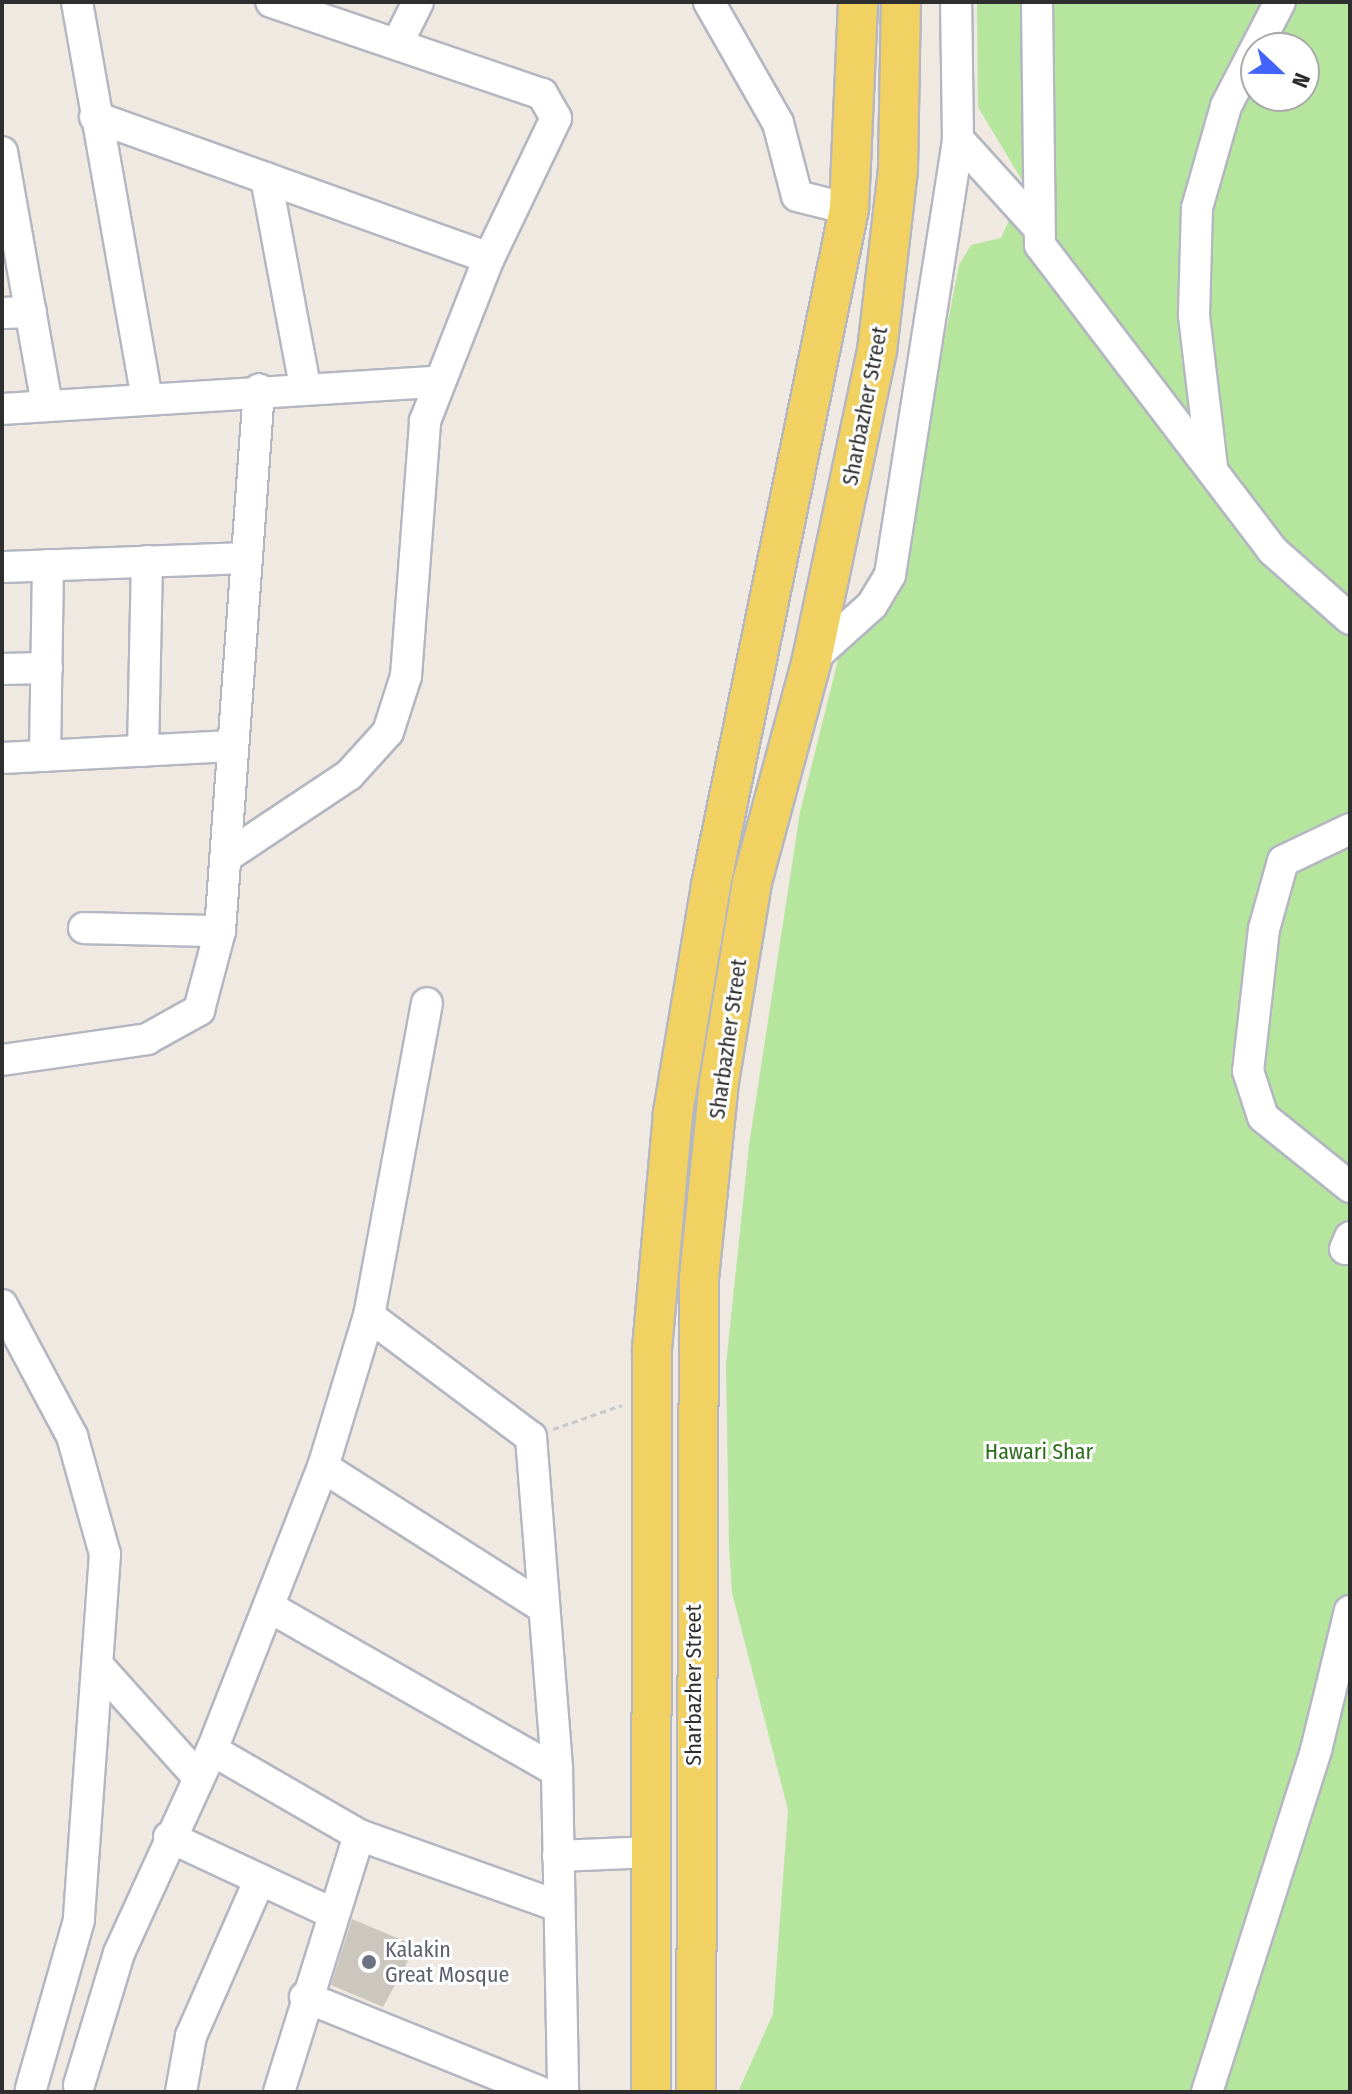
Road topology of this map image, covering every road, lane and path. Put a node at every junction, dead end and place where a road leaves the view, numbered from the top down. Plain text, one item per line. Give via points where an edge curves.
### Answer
1 (77, 2) edge
2 (271, 2) edge
3 (418, 2) edge
4 (709, 2) edge
5 (858, 2) edge
6 (901, 2) edge
7 (956, 2) edge
8 (1037, 2) edge
9 (1280, 2) edge
10 (397, 44) junction
11 (95, 117) junction
12 (958, 139) junction
13 (2, 152) edge
14 (266, 178) junction
15 (849, 209) junction
16 (1037, 226) junction
17 (489, 258) junction
18 (17, 312) edge
19 (437, 382) junction
20 (305, 387) junction
21 (259, 389) junction
22 (147, 399) junction
23 (47, 405) junction
24 (2, 409) edge
25 (1212, 469) junction
26 (246, 558) junction
27 (147, 561) junction
28 (48, 565) junction
29 (2, 567) edge
30 (1350, 619) edge
31 (812, 659) junction
32 (47, 668) junction
33 (2, 669) edge
34 (231, 746) junction
35 (143, 751) junction
36 (45, 756) junction
37 (2, 758) edge
38 (1350, 829) edge
39 (226, 857) junction
40 (84, 928) dead end
41 (220, 931) junction
42 (427, 1003) dead end
43 (685, 1041) junction
44 (725, 1046) junction
45 (2, 1060) edge
46 (1350, 1187) edge
47 (2, 1305) edge
48 (369, 1316) junction
49 (652, 1395) junction
50 (531, 1437) junction
51 (323, 1467) junction
52 (543, 1607) junction
53 (271, 1608) junction
54 (1350, 1611) edge
55 (101, 1669) junction
56 (212, 1750) junction
57 (557, 1771) junction
58 (198, 1777) junction
59 (359, 1835) junction
60 (169, 1837) junction
61 (653, 1852) junction
62 (558, 1856) junction
63 (260, 1879) junction
64 (558, 1906) junction
65 (330, 1912) junction
66 (305, 1997) junction
67 (82, 2088) edge
68 (30, 2090) edge
69 (181, 2092) edge
70 (279, 2092) edge
71 (540, 2092) edge
72 (563, 2092) edge
73 (651, 2092) edge
74 (696, 2092) edge
75 (1207, 2092) edge

1 - 11 street
2 - 10 street
3 - 10 street
4 - 15 street via 778,123 797,196
5 - 15 main road, Sharbazher Street
6 - 31 main road, Sharbazher Street via 898,169 885,304
7 - 12 street
8 - 16 street
9 - 25 street via 1226,106 1197,208 1194,315
10 - 17 street via 552,103 556,118
11 - 14 street
11 - 22 street
12 - 16 street
12 - 31 street via 890,575 872,605
13 - 18 street
14 - 17 street
14 - 20 street
15 - 43 main road, Sharbazher Street
16 - 25 street via 1048,259
17 - 19 street
18 - 23 street
19 - 20 street
19 - 39 street via 425,421 406,676 388,732 349,775
20 - 21 street
21 - 22 street
21 - 26 street
22 - 23 street
23 - 24 street
25 - 30 street via 1304,584
26 - 27 street
26 - 34 street
27 - 28 street
27 - 35 street
28 - 29 street
28 - 32 street
31 - 44 main road, Sharbazher Street via 752,882
32 - 33 street
32 - 36 street
34 - 35 street
34 - 39 street
35 - 36 street
36 - 37 street
38 - 46 street via 1283,861 1264,929 1248,1071 1263,1117
39 - 41 street
40 - 41 street
41 - 45 street via 199,1010 147,1039
42 - 48 street
43 - 44 main road
43 - 49 main road, Sharbazher Street
44 - 74 main road, Sharbazher Street via 699,1278
47 - 55 street via 59,1409 101,1523
48 - 50 street
48 - 51 street
49 - 50 path
49 - 61 main road, Sharbazher Street
50 - 52 street
51 - 52 street
51 - 53 street
52 - 57 street
53 - 56 street
53 - 57 street
54 - 75 street via 1316,1750
55 - 58 street
55 - 68 street via 79,1920
56 - 58 street
56 - 59 street
57 - 62 street
58 - 60 street
59 - 64 street
59 - 65 street
60 - 63 street
60 - 67 street via 119,1953
61 - 62 street
61 - 73 main road, Sharbazher Street
62 - 64 street
63 - 65 street
63 - 69 street via 191,2036
64 - 72 street
65 - 66 street
66 - 70 street
66 - 71 street
67 - 68 street via 54,2079

